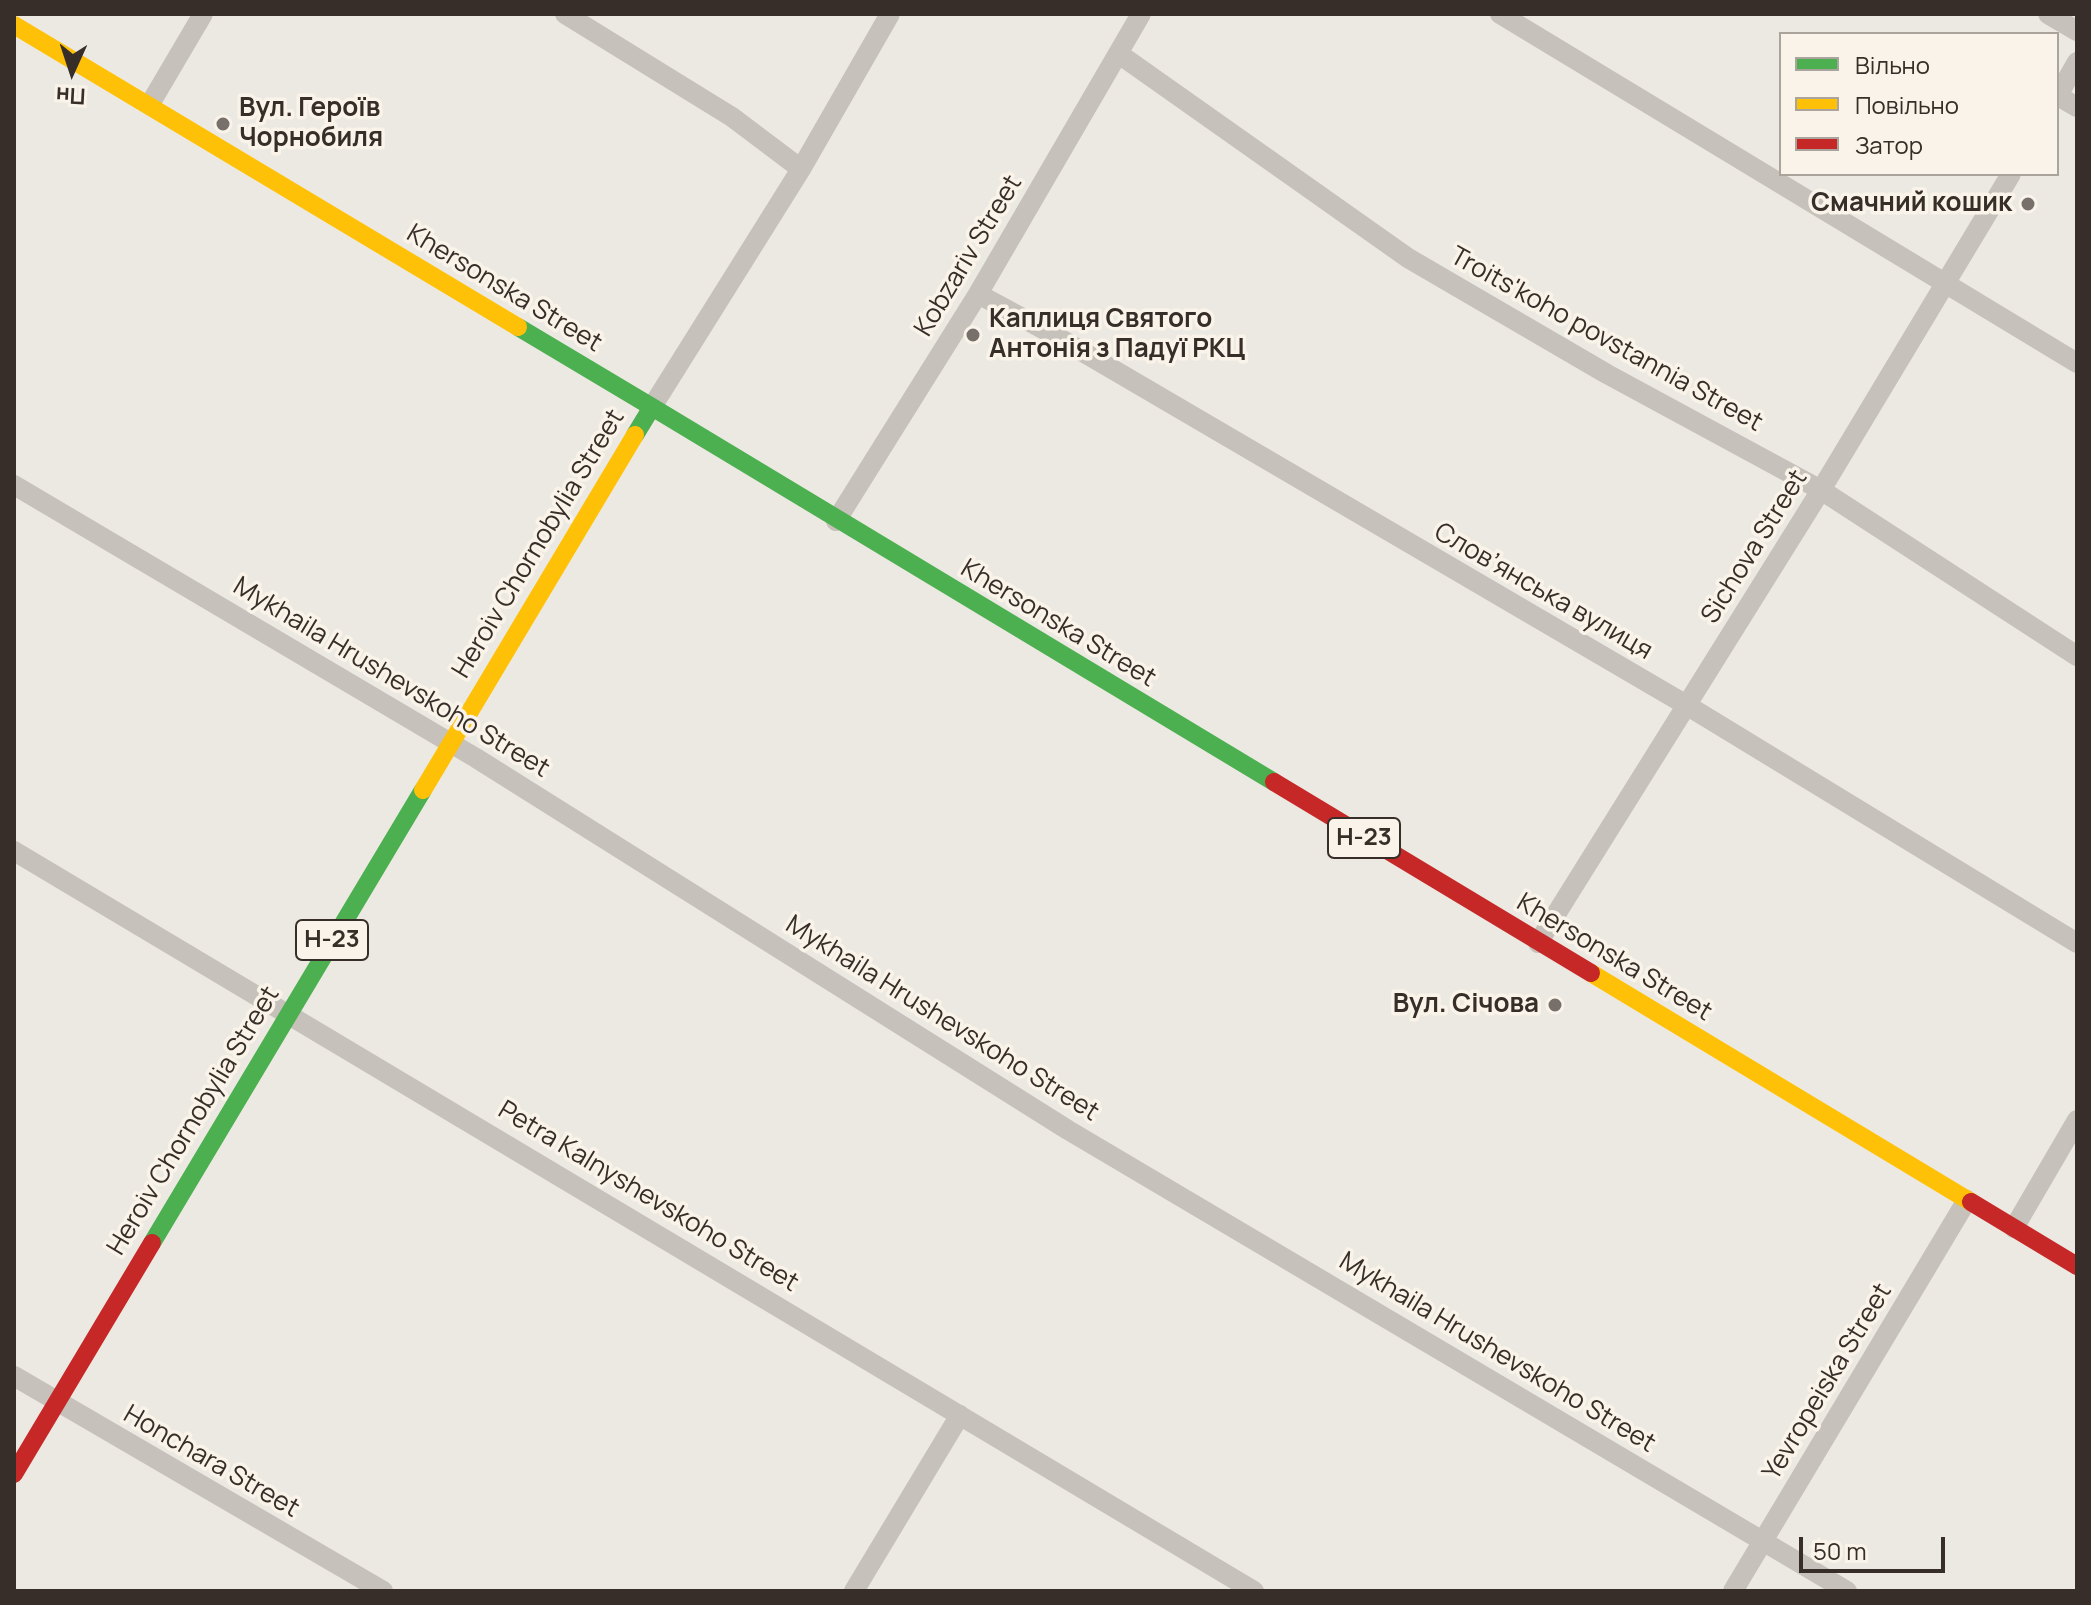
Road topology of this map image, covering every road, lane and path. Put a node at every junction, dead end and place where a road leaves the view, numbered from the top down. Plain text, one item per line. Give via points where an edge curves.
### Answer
1 (203, 14) edge
2 (565, 14) edge
3 (890, 14) edge
4 (1141, 14) edge
5 (1500, 14) edge
6 (2048, 14) edge
7 (14, 25) edge
8 (2077, 31) edge
9 (1119, 54) junction
10 (2077, 62) edge
11 (2059, 95) edge
12 (2059, 98) edge
13 (150, 104) junction
14 (2077, 107) edge
15 (801, 169) junction
16 (2010, 176) edge
17 (1945, 283) junction
18 (978, 294) junction
19 (2077, 363) edge
20 (652, 407) junction
21 (14, 485) edge
22 (1821, 490) junction
23 (836, 521) junction
24 (2077, 656) edge
25 (1688, 706) junction
26 (450, 743) junction
27 (14, 851) edge
28 (1538, 943) junction
29 (2077, 943) edge
30 (289, 1013) junction
31 (2077, 1120) edge
32 (1967, 1200) junction
33 (2014, 1228) junction
34 (2077, 1266) edge
35 (14, 1376) edge
36 (57, 1402) junction
37 (960, 1415) junction
38 (14, 1474) edge
39 (1763, 1540) junction
40 (383, 1591) edge
41 (854, 1591) edge
42 (1254, 1591) edge
43 (1733, 1591) edge
44 (1847, 1591) edge

1 - 13 street
2 - 15 street via 732,117
3 - 15 street, Heroiv Chornobylia Street
4 - 9 street, Kobzariv Street
5 - 17 street
6 - 8 street
7 - 13 main road, Khersonska Street
9 - 18 street, Kobzariv Street
9 - 22 street, Troits'koho povstannia Street via 1408,258
10 - 11 street
12 - 14 street
13 - 20 main road, Khersonska Street
15 - 20 street, Heroiv Chornobylia Street
16 - 17 street, Sichova Street
17 - 19 street
17 - 22 street, Sichova Street
18 - 23 street, Kobzariv Street
18 - 25 street, Словʼянська вулиця
20 - 23 main road, Khersonska Street / Н-23
20 - 26 main road, Heroiv Chornobylia Street / Н-23
21 - 26 street, Mykhaila Hrushevskoho Street
22 - 24 street, Troits'koho povstannia Street
22 - 25 street, Sichova Street
23 - 28 main road, Khersonska Street / Н-23
25 - 28 street, Sichova Street
25 - 29 street, Словʼянська вулиця
26 - 30 main road, Heroiv Chornobylia Street / Н-23
26 - 39 street, Mykhaila Hrushevskoho Street via 1068,1130
27 - 30 street, Petra Kalnyshevskoho Street
28 - 32 main road, Khersonska Street / Н-23
30 - 36 main road, Heroiv Chornobylia Street / Н-23
30 - 37 street, Petra Kalnyshevskoho Street
31 - 33 street
32 - 33 main road, Khersonska Street / Н-23
32 - 39 street, Yevropeiska Street
33 - 34 main road, Khersonska Street / Н-23
35 - 36 street, Honchara Street
36 - 38 main road, Heroiv Chornobylia Street / Н-23
36 - 40 street, Honchara Street
37 - 41 street
37 - 42 street, Petra Kalnyshevskoho Street
39 - 43 street, Yevropeiska Street
39 - 44 street, Mykhaila Hrushevskoho Street

